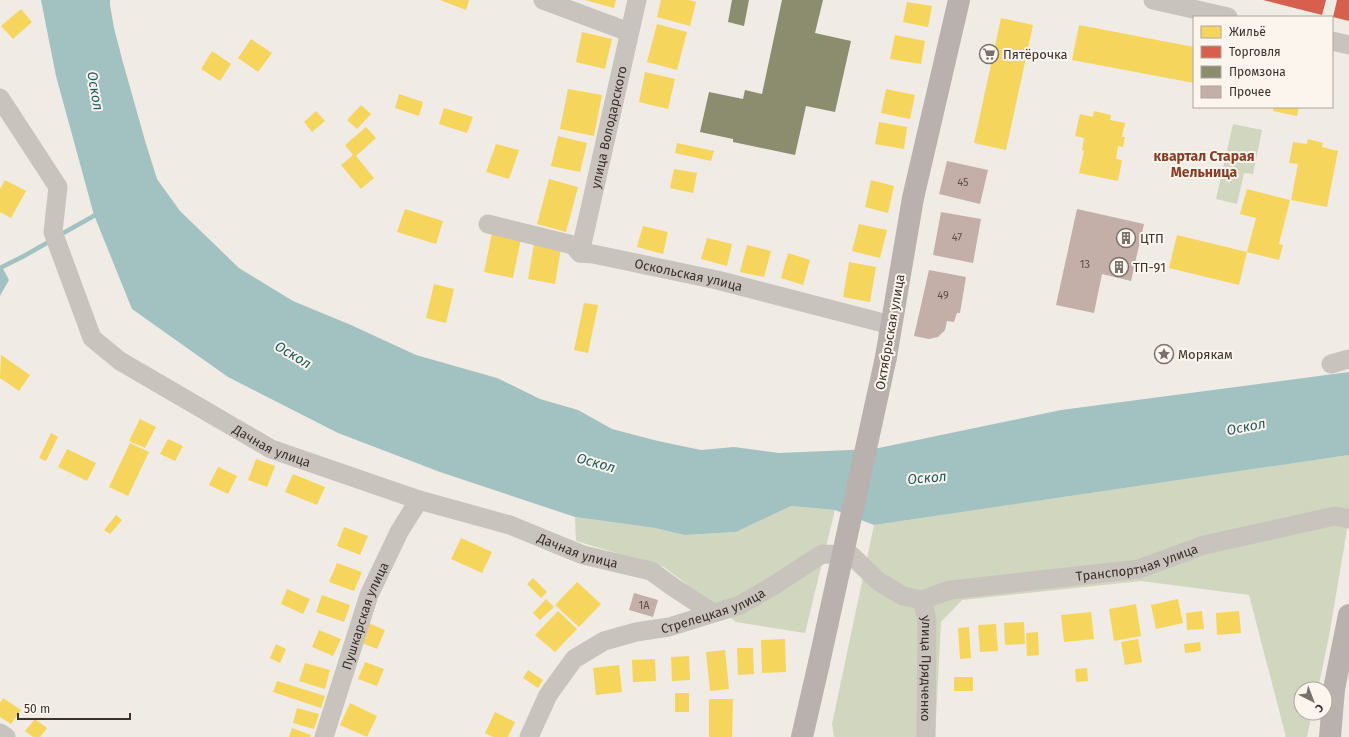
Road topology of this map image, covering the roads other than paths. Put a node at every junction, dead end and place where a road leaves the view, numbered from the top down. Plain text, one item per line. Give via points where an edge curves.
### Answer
1 (542, 0) edge
2 (636, 0) edge
3 (959, 0) edge
4 (1153, 0) edge
5 (1224, 16) edge
6 (630, 32) junction
7 (1333, 41) edge
8 (1349, 45) edge
9 (0, 98) edge
10 (488, 224) dead end
11 (580, 253) junction
12 (891, 325) junction
13 (419, 500) junction
14 (1349, 519) edge
15 (922, 600) junction
16 (713, 613) junction
17 (1349, 615) edge
18 (0, 733) edge
19 (6, 737) edge
20 (324, 737) edge
21 (529, 737) edge
22 (802, 737) edge
23 (926, 737) edge
24 (1330, 737) edge

1 - 6 street
2 - 6 street, улица Володарского
3 - 12 main road, Октябрьская улица via 913,198
4 - 5 street
6 - 11 street, улица Володарского
7 - 8 street
9 - 13 street, Дачная улица via 58,187 56,239 92,338 120,361 271,449
10 - 11 street, Оскольская улица via 573,245
11 - 12 street, Оскольская улица via 717,280
12 - 22 main road, Октябрьская улица, bridge
13 - 16 street, Дачная улица via 510,525 583,555 651,571
13 - 20 street, Пушкарская улица via 399,532 369,594
14 - 15 street, Транспортная улица via 1335,516 1204,545 1139,569 950,590
15 - 16 street, Стрелецкая улица via 903,596 878,581 851,555 822,554 740,605
15 - 23 street, улица Прядченко via 927,619
16 - 21 street, Стрелецкая улица via 669,627 636,632 604,641 574,659 548,694
17 - 24 main road via 1334,689
18 - 19 street

